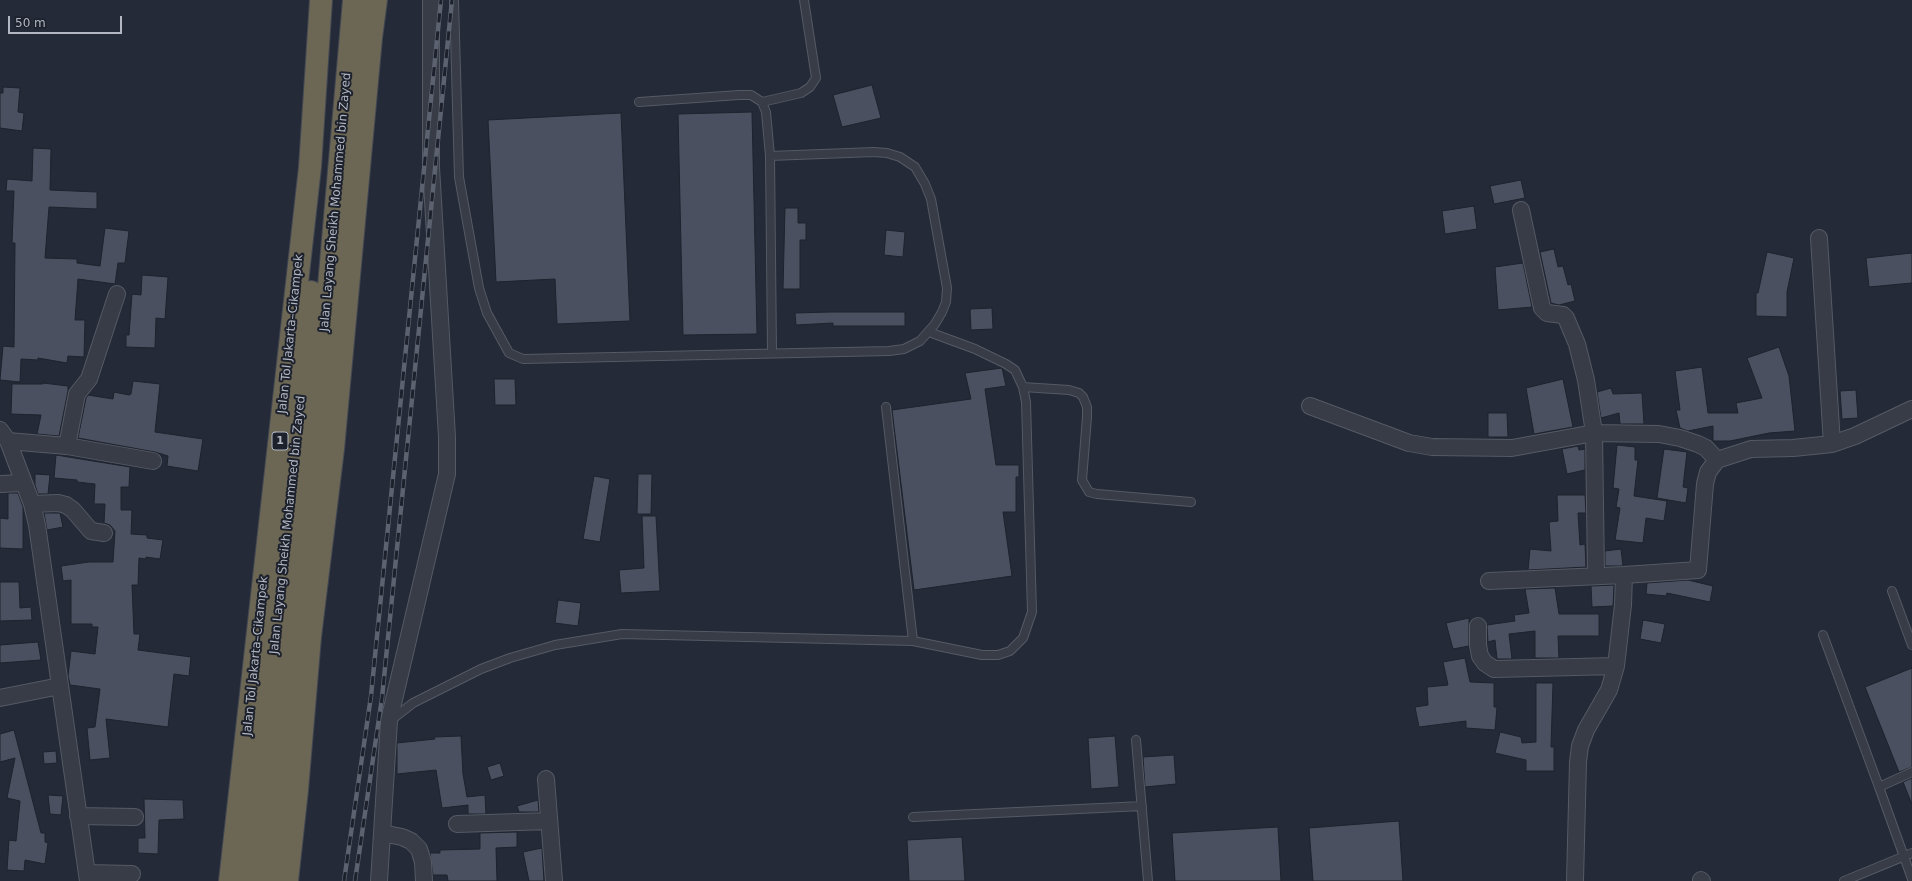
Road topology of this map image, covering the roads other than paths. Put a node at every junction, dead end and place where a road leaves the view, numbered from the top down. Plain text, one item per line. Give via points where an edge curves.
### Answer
1 (321, 0) edge
2 (335, 0) edge
3 (354, 0) edge
4 (376, 0) edge
5 (431, 0) edge
6 (454, 0) edge
7 (804, 0) edge
8 (639, 102) dead end
9 (762, 102) junction
10 (770, 156) junction
11 (1521, 210) dead end
12 (1818, 238) dead end
13 (117, 294) dead end
14 (929, 332) junction
15 (772, 353) junction
16 (1023, 387) junction
17 (1310, 406) dead end
18 (886, 407) dead end
19 (1912, 409) edge
20 (1594, 433) junction
21 (4, 435) edge
22 (1832, 444) junction
23 (67, 446) junction
24 (1717, 460) junction
25 (153, 461) dead end
26 (22, 483) junction
27 (0, 484) edge
28 (1191, 502) dead end
29 (32, 504) junction
30 (104, 533) dead end
31 (1624, 574) junction
32 (1596, 576) junction
33 (1488, 581) dead end
34 (1892, 591) dead end
35 (1478, 626) dead end
36 (1823, 635) dead end
37 (914, 641) junction
38 (1912, 644) edge
39 (1616, 666) junction
40 (60, 686) junction
41 (0, 698) edge
42 (389, 721) junction
43 (1136, 740) dead end
44 (1912, 772) edge
45 (546, 779) dead end
46 (1879, 787) junction
47 (1142, 806) junction
48 (78, 816) junction
49 (135, 817) dead end
50 (913, 817) dead end
51 (549, 821) junction
52 (458, 824) dead end
53 (382, 833) junction
54 (1912, 853) edge
55 (1904, 856) junction
56 (132, 874) dead end
57 (88, 877) edge
58 (1912, 879) edge
59 (230, 881) edge
60 (247, 881) edge
61 (266, 881) edge
62 (287, 881) edge
63 (379, 881) edge
64 (424, 881) edge
65 (554, 881) edge
66 (1148, 881) edge
67 (1575, 881) edge
68 (1844, 881) edge

1 - 59 highway, Jalan Tol Jakarta–Cikampek / 1 via 310,167
2 - 60 highway, Jalan Layang Sheikh Mohammed bin Zayed / 1 via 302,399
3 - 61 highway, Jalan Layang Sheikh Mohammed bin Zayed via 319,400
4 - 62 highway via 333,449 310,637
5 - 42 street via 432,167 447,474
6 - 15 lane via 459,176 479,288 487,313 509,353 523,359
7 - 9 lane via 816,78 810,87 800,92
8 - 9 lane via 739,95 751,96
9 - 10 lane via 766,112
10 - 14 lane via 887,153 915,168 926,184 931,199 948,288 942,312
10 - 15 lane
11 - 20 street via 1541,306 1547,313 1563,315 1566,318 1577,344
12 - 22 street
13 - 23 street via 89,379 77,394
14 - 15 lane via 914,345 899,350
14 - 16 lane via 1006,364 1015,370
16 - 28 lane via 1069,390 1083,397 1087,417 1082,476 1083,484 1089,492
16 - 37 lane via 1026,402 1032,612 1026,631 1015,648 998,655 970,654
17 - 20 street via 1396,438 1432,447 1512,448
18 - 37 lane
19 - 22 street
20 - 24 street via 1659,434 1680,438 1706,448
20 - 32 street
21 - 23 street
21 - 26 street
22 - 24 street via 1751,449
23 - 25 street
24 - 31 street via 1708,472 1705,484 1698,570
26 - 27 street
26 - 29 street
29 - 30 street via 66,505 91,530
29 - 40 street
31 - 32 street
31 - 39 street
32 - 33 street
34 - 38 lane
35 - 39 street via 1480,656 1485,663 1494,668
36 - 46 lane
37 - 42 lane via 622,634 580,640 555,645 481,669 413,703
39 - 67 street via 1609,690 1586,730 1580,746
40 - 41 street
40 - 48 street
42 - 53 street
43 - 47 lane
44 - 46 lane
45 - 51 street
46 - 55 lane
47 - 50 lane
47 - 66 lane
48 - 49 street
48 - 57 street
51 - 52 street
51 - 65 street
53 - 63 street
53 - 64 street via 402,837 419,849
54 - 55 lane
55 - 58 lane
55 - 68 lane
56 - 57 street

